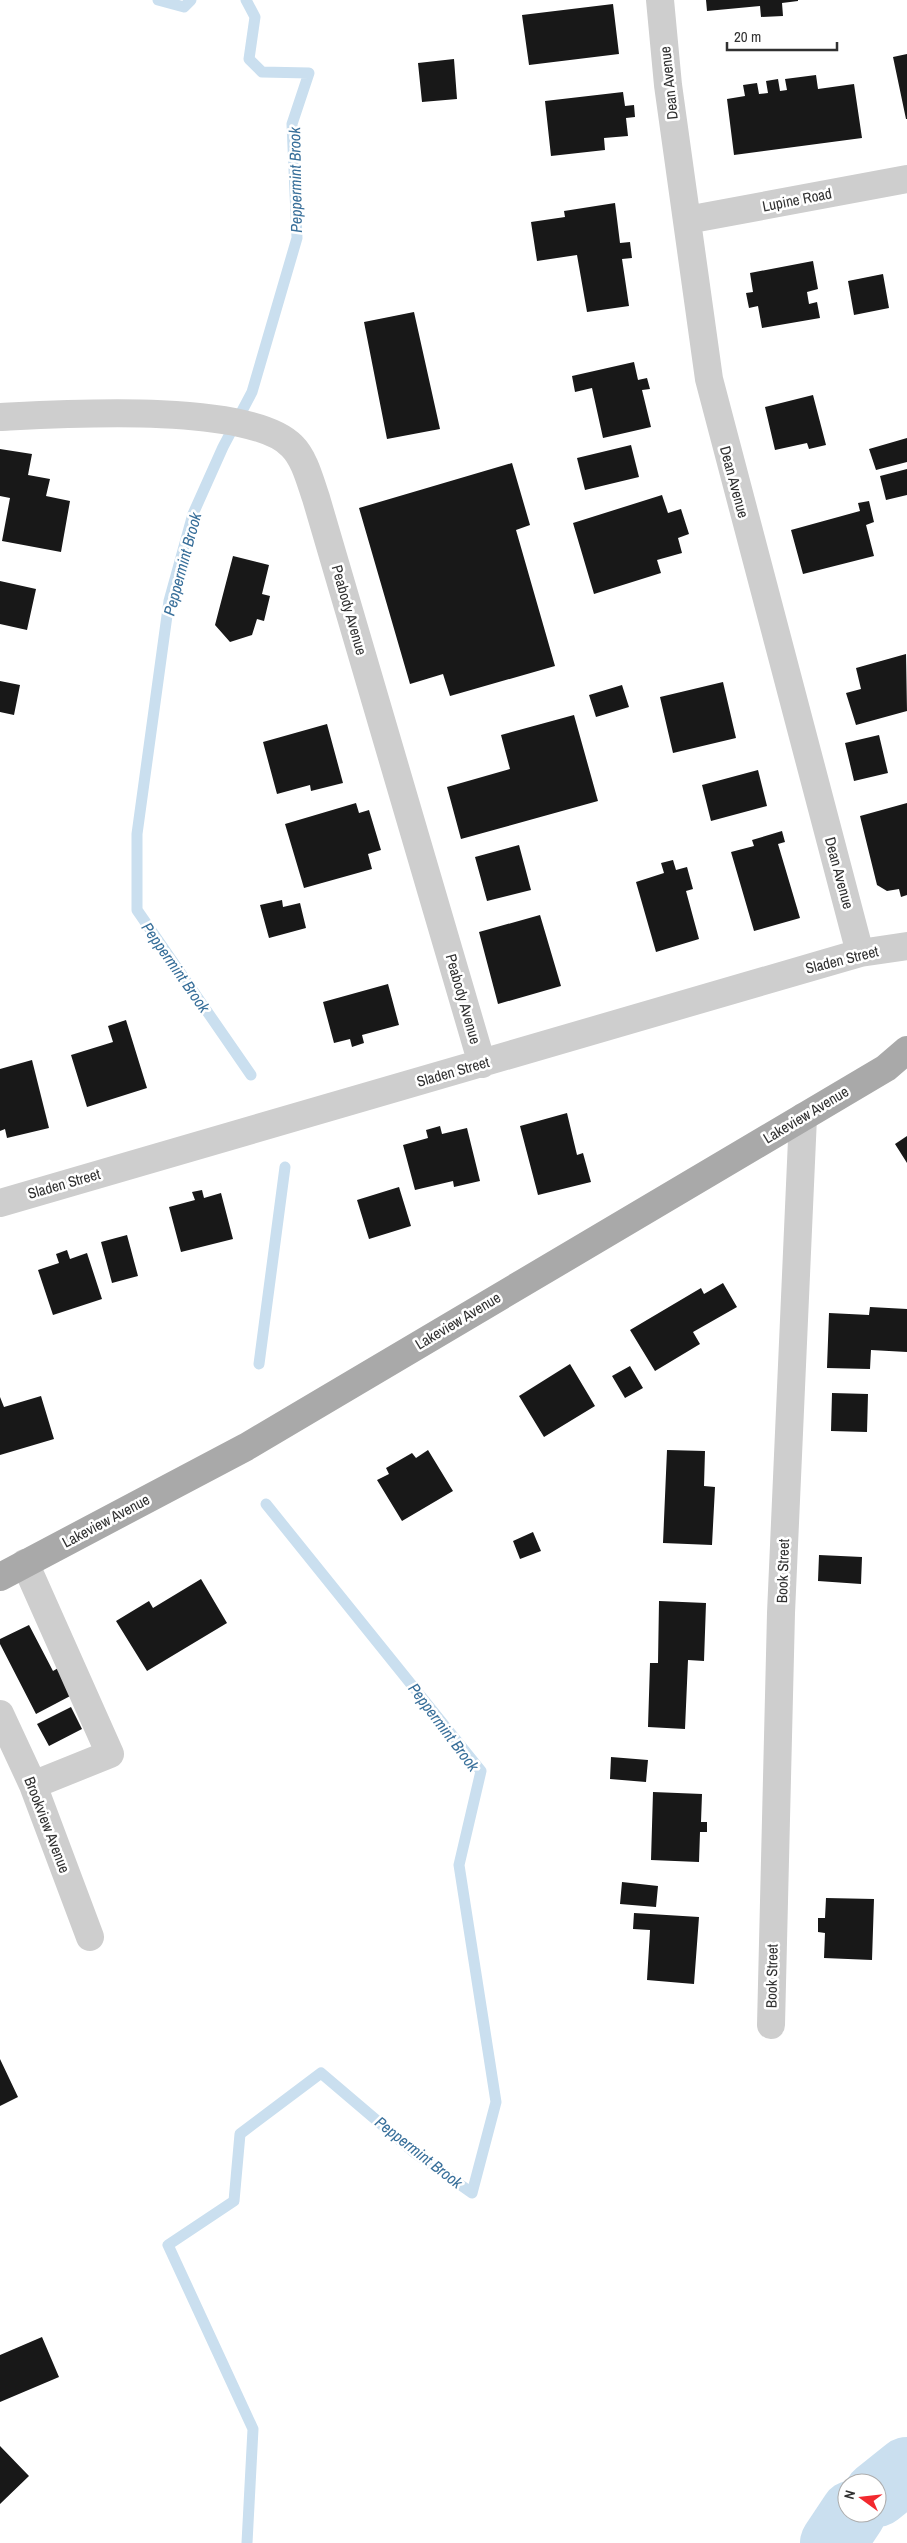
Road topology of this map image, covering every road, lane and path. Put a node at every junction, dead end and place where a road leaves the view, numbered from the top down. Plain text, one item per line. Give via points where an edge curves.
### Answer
1 (660, 0) edge
2 (907, 179) edge
3 (687, 220) junction
4 (0, 417) edge
5 (907, 946) edge
6 (860, 953) junction
7 (907, 1050) edge
8 (482, 1064) junction
9 (803, 1117) junction
10 (0, 1203) edge
11 (25, 1563) junction
12 (0, 1577) edge
13 (0, 1714) edge
14 (33, 1785) junction
15 (90, 1937) dead end
16 (771, 2025) dead end

1 - 3 street, Dean Avenue
2 - 3 street, Lupine Road
3 - 6 street, Dean Avenue via 709,379 720,430
4 - 8 street, Peabody Avenue via 52,414 217,419 255,426 274,433 292,446 305,468 316,498
5 - 6 street, Sladen Street
6 - 8 street, Sladen Street
7 - 9 main road, Lakeview Avenue via 886,1068
8 - 10 street, Sladen Street
9 - 11 main road, Lakeview Avenue via 246,1447
9 - 16 street, Book Street via 781,1613
11 - 12 main road, Lakeview Avenue
11 - 14 street via 110,1754
13 - 14 street, Brookview Avenue
14 - 15 street, Brookview Avenue

